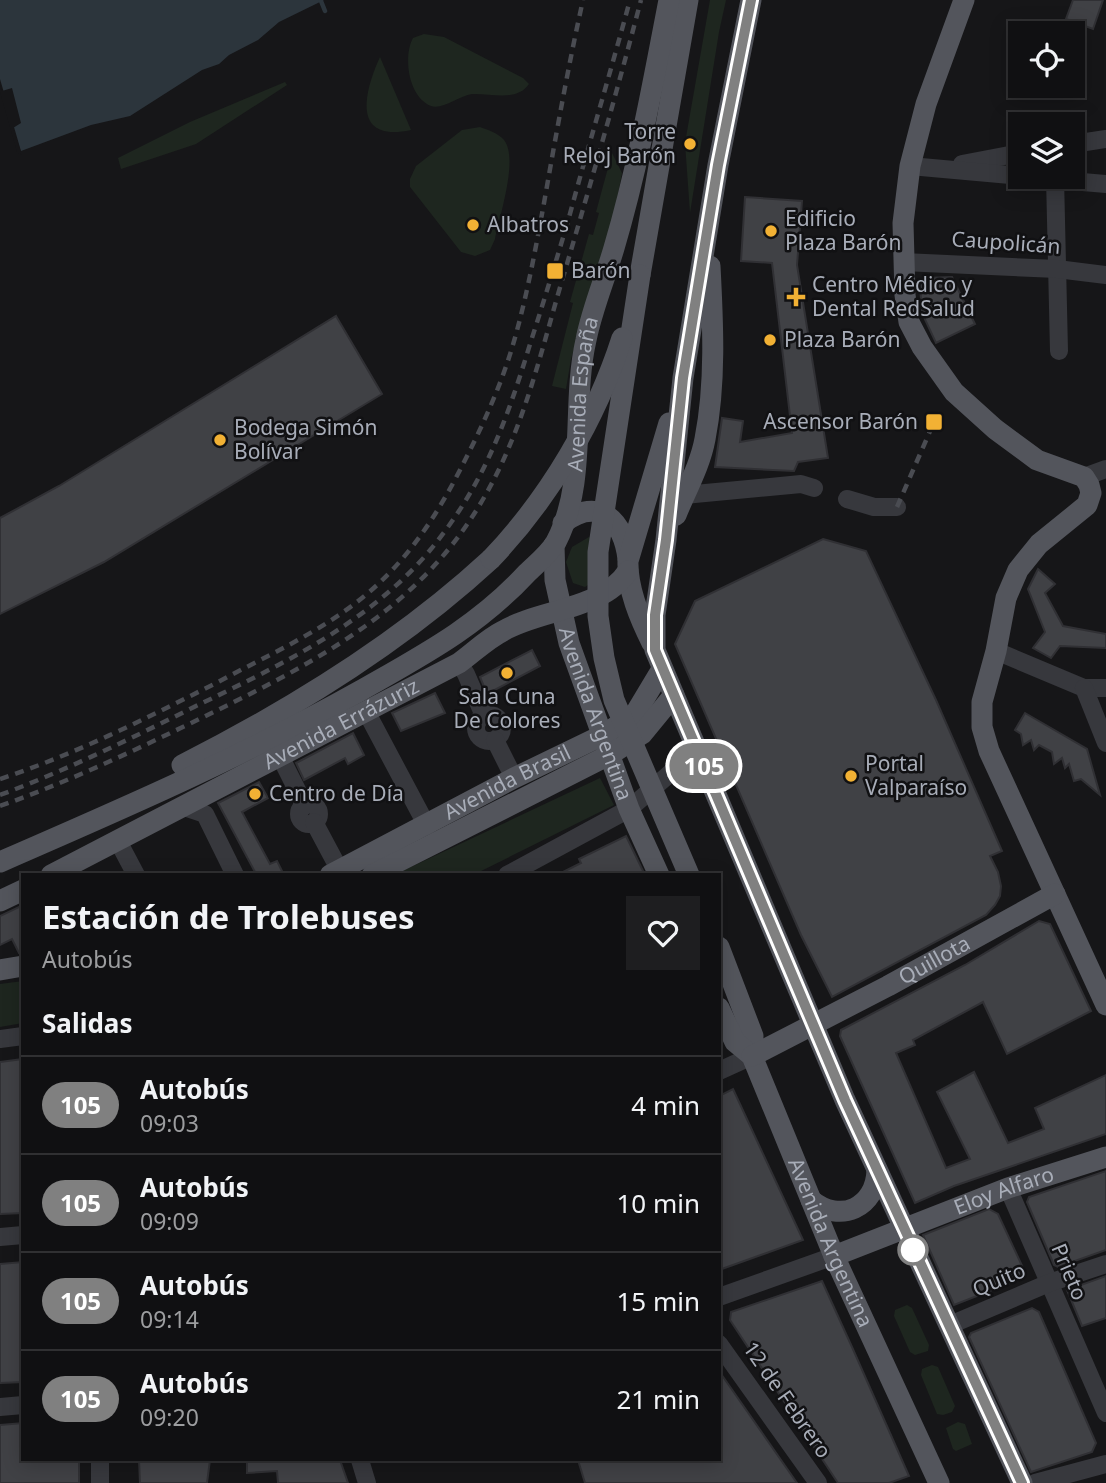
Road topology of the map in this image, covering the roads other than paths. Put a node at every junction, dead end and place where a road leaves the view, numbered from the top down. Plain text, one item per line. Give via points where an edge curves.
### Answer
1 (669, 0) edge
2 (688, 0) edge
3 (751, 0) edge
4 (964, 0) edge
5 (1106, 139) edge
6 (1085, 142) edge
7 (1008, 155) edge
8 (910, 166) junction
9 (941, 168) junction
10 (1008, 175) edge
11 (1085, 182) edge
12 (1106, 184) edge
13 (1055, 189) edge
14 (708, 229) junction
15 (904, 262) junction
16 (1057, 269) junction
17 (640, 275) junction
18 (1106, 275) edge
19 (1059, 351) dead end
20 (683, 378) junction
21 (1106, 469) edge
22 (1084, 477) junction
23 (814, 488) dead end
24 (684, 495) junction
25 (847, 499) dead end
26 (897, 507) dead end
27 (564, 523) junction
28 (666, 540) junction
29 (554, 545) junction
30 (628, 566) junction
31 (561, 610) junction
32 (528, 619) junction
33 (569, 643) junction
34 (996, 651) junction
35 (659, 659) junction
36 (459, 663) junction
37 (1084, 688) junction
38 (1106, 688) edge
39 (674, 695) junction
40 (367, 713) junction
41 (1106, 743) edge
42 (607, 745) junction
43 (697, 750) junction
44 (280, 756) junction
45 (514, 779) junction
46 (214, 791) junction
47 (184, 807) junction
48 (629, 809) junction
49 (205, 814) junction
50 (427, 826) junction
51 (118, 841) junction
52 (0, 860) edge
53 (335, 872) edge
54 (55, 873) edge
55 (135, 873) edge
56 (234, 873) edge
57 (376, 873) edge
58 (511, 873) edge
59 (658, 873) edge
60 (688, 873) edge
61 (21, 891) edge
62 (1055, 894) junction
63 (0, 901) edge
64 (721, 952) edge
65 (21, 967) edge
66 (0, 970) edge
67 (1106, 1005) edge
68 (721, 1012) edge
69 (815, 1025) junction
70 (21, 1036) edge
71 (0, 1039) edge
72 (752, 1056) junction
73 (721, 1070) edge
74 (1106, 1157) edge
75 (877, 1170) junction
76 (1008, 1188) junction
77 (811, 1200) junction
78 (903, 1228) junction
79 (21, 1235) edge
80 (0, 1237) edge
81 (834, 1256) junction
82 (1106, 1264) edge
83 (1049, 1283) junction
84 (721, 1296) edge
85 (950, 1325) junction
86 (721, 1347) edge
87 (21, 1405) edge
88 (0, 1407) edge
89 (1106, 1413) edge
90 (100, 1461) edge
91 (360, 1461) edge
92 (1106, 1464) edge
93 (100, 1483) edge
94 (367, 1483) edge
95 (818, 1483) edge
96 (939, 1483) edge
97 (1022, 1483) edge
98 (1035, 1483) edge

1 - 27 main road, Avenida España via 636,163 586,340 572,491
2 - 17 main road
3 - 14 main road
4 - 8 main road via 926,104
5 - 6 street
7 - 9 street
8 - 9 street
8 - 15 main road
9 - 10 street
11 - 12 street
13 - 16 street
14 - 20 main road
14 - 24 main road via 713,323 709,406 705,441
15 - 16 street, Caupolicán
15 - 22 main road via 909,322 954,392 1037,460
16 - 18 street, Caupolicán
16 - 19 street
17 - 52 main road, bridge via 621,341 587,423 510,540 467,582 372,654 246,732
17 - 60 main road, bridge via 600,541 598,616 614,700
20 - 28 main road
20 - 30 main road
21 - 22 street
22 - 34 main road via 1091,493 1087,505 1040,544 1018,570 1006,598
23 - 24 street via 801,484
24 - 28 main road
25 - 26 street via 874,507
27 - 29 main road, Avenida España
27 - 30 main road via 589,512 615,521 624,537
28 - 35 main road via 655,615
29 - 31 main road, Avenida Argentina
29 - 52 main road, Avenida Errázuriz via 501,600 446,643 313,717 130,806
30 - 31 main road, Avenida Errázuriz via 622,579 603,593
30 - 35 main road via 640,620
31 - 32 main road, Avenida Errázuriz
31 - 33 main road, Avenida Argentina
32 - 33 main road
32 - 36 main road, Avenida Errázuriz via 502,631
33 - 42 main road, Avenida Argentina
34 - 37 street
34 - 62 main road via 982,702 982,727
35 - 39 main road
35 - 42 main road, Avenida Brasil via 635,714
36 - 40 main road, Avenida Errázuriz
36 - 45 street via 484,716 478,721 477,733 495,740
37 - 38 street
37 - 41 street
39 - 42 main road, Avenida Brasil via 642,734
39 - 43 main road
40 - 44 main road, Avenida Errázuriz
40 - 50 street
42 - 45 main road, Avenida Brasil
42 - 48 main road, Avenida Argentina
42 - 57 main road, Avenida Brasil
43 - 48 street
43 - 69 main road
44 - 46 main road, Avenida Errázuriz
44 - 53 street via 305,806 301,819 314,822
45 - 50 main road, Avenida Brasil
46 - 47 main road, Avenida Errázuriz
46 - 49 street
47 - 49 street
47 - 51 main road, Avenida Errázuriz
48 - 58 street
48 - 59 main road, Avenida Argentina
49 - 56 street
50 - 53 main road, Avenida Brasil
51 - 54 main road, Avenida Errázuriz
51 - 55 street
61 - 63 main road
62 - 67 main road
62 - 69 main road, Quillota
64 - 72 main road via 748,1018
65 - 66 main road
68 - 72 main road, Avenida Argentina via 735,1042
69 - 72 main road, Quillota
69 - 75 main road
70 - 71 street
72 - 73 street
72 - 77 main road, Avenida Argentina
74 - 76 main road, Eloy Alfaro
75 - 77 main road via 874,1188 857,1207 832,1212
75 - 78 main road
76 - 78 main road, Eloy Alfaro
76 - 83 street, Prieto
77 - 81 main road, Avenida Argentina
78 - 81 main road, Eloy Alfaro
78 - 85 main road
79 - 80 street
81 - 84 street
81 - 96 main road, Avenida Argentina
82 - 83 street, Quito
83 - 85 street, Quito
83 - 89 street, Prieto
85 - 97 main road
86 - 95 street, 12 de Febrero
87 - 88 street
90 - 93 street
91 - 94 street
92 - 98 street

